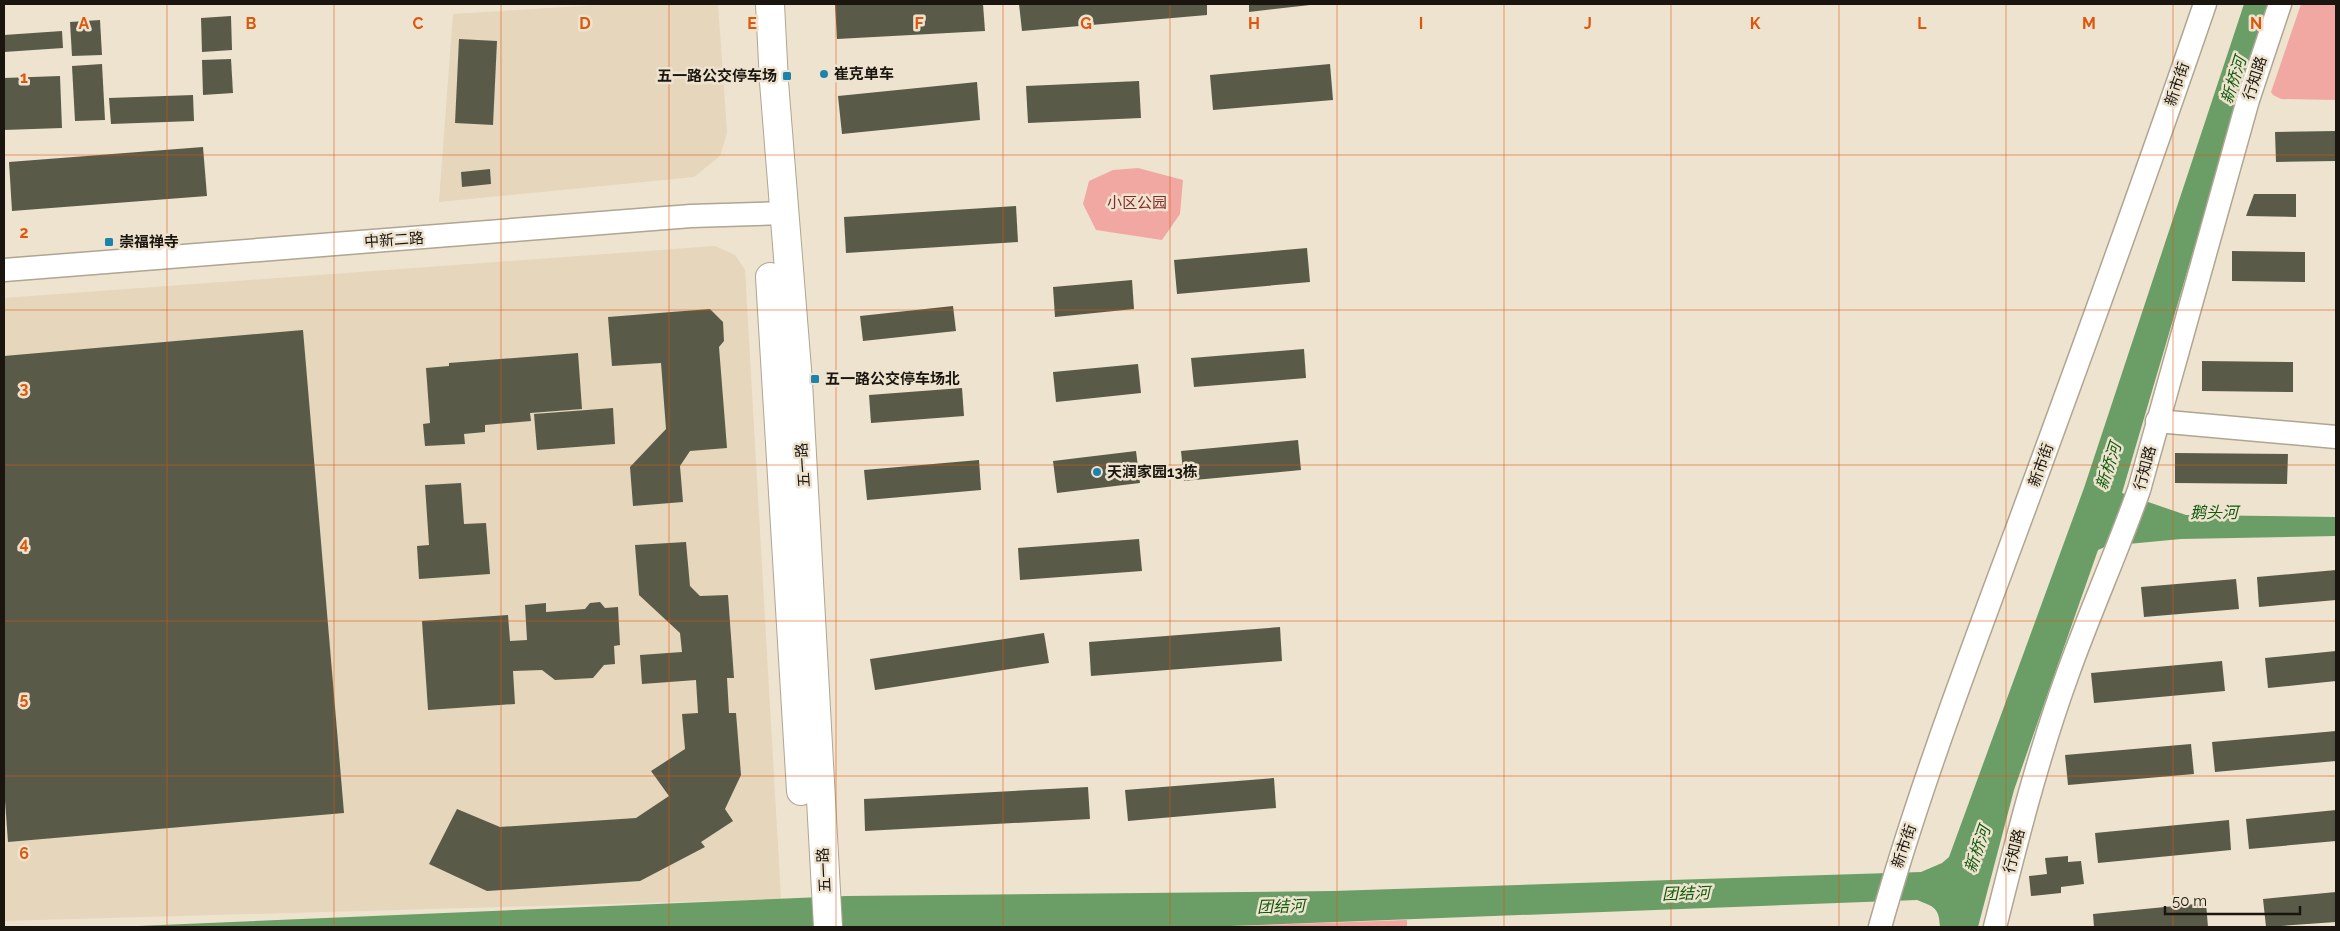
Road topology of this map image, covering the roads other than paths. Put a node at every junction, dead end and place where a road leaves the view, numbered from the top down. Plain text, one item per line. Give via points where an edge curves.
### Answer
1 (755, 4) edge
2 (770, 4) edge
3 (2204, 4) edge
4 (2280, 4) edge
5 (776, 213) junction
6 (4, 270) edge
7 (2157, 422) junction
8 (2336, 437) edge
9 (816, 885) junction
10 (1881, 923) edge
11 (810, 927) edge
12 (828, 927) edge
13 (1995, 927) edge

1 - 5 main road, 五一路
2 - 5 main road, 五一路
3 - 10 street, 新市街 via 2133,215 1960,683 1896,868
4 - 7 street, 行知路 via 2248,100
5 - 6 street, 中新二路 via 691,216
5 - 9 main road, 五一路 via 809,557
7 - 8 street
7 - 13 street, 行知路 via 2139,490 2067,676 2023,813
9 - 11 main road, 五一路
9 - 12 main road, 五一路

